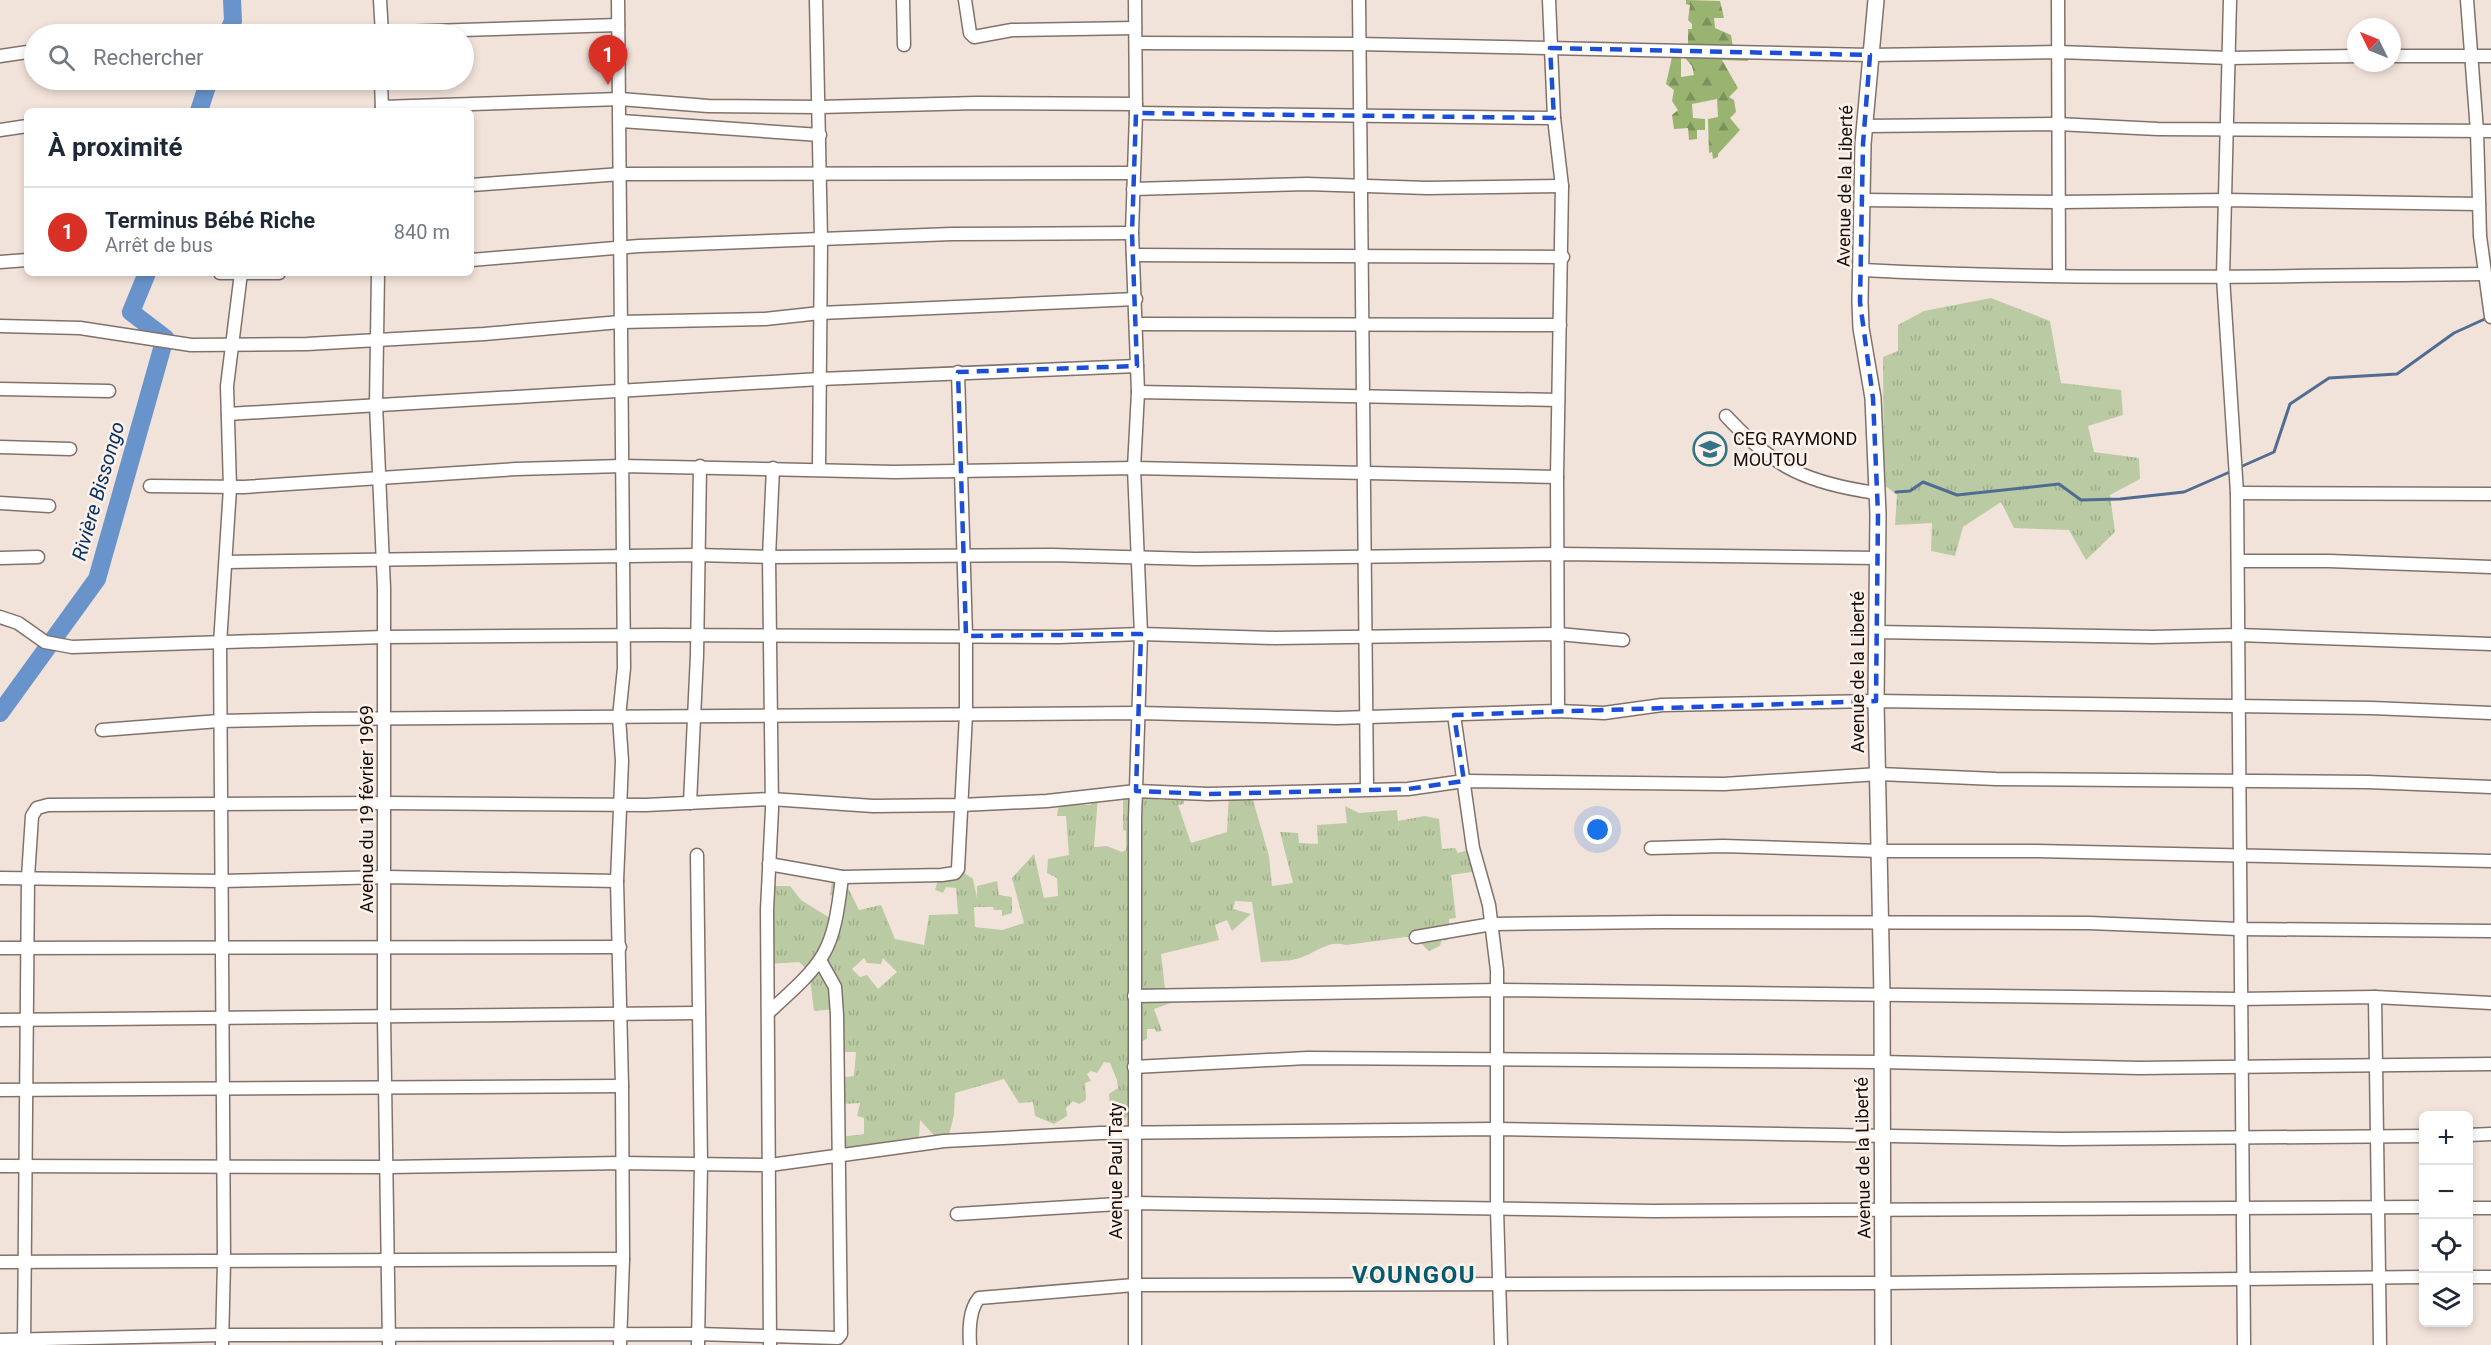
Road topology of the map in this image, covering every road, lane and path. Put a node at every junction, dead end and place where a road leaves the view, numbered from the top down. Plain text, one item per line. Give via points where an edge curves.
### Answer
1 (380, 0) edge
2 (618, 0) edge
3 (816, 0) edge
4 (903, 0) edge
5 (965, 0) edge
6 (1135, 0) edge
7 (1359, 0) edge
8 (1549, 0) edge
9 (1876, 0) edge
10 (2058, 0) edge
11 (2230, 0) edge
12 (2467, 0) edge
13 (381, 24) edge
14 (618, 25) junction
15 (1135, 28) junction
16 (474, 30) edge
17 (1136, 44) junction
18 (1358, 44) junction
19 (904, 45) dead end
20 (1550, 48) junction
21 (24, 52) edge
22 (2058, 52) junction
23 (1870, 55) junction
24 (2471, 55) junction
25 (0, 56) edge
26 (2347, 56) edge
27 (2401, 56) edge
28 (2491, 56) edge
29 (2230, 58) junction
30 (381, 90) edge
31 (620, 99) junction
32 (819, 107) junction
33 (382, 108) edge
34 (406, 108) edge
35 (1136, 109) junction
36 (1360, 116) junction
37 (1554, 118) junction
38 (621, 121) junction
39 (2057, 124) junction
40 (24, 126) edge
41 (1864, 126) junction
42 (2226, 129) junction
43 (0, 130) edge
44 (2477, 131) junction
45 (2491, 131) edge
46 (820, 135) junction
47 (1133, 173) junction
48 (621, 174) junction
49 (819, 174) junction
50 (474, 185) edge
51 (1361, 186) junction
52 (1562, 186) junction
53 (1133, 189) junction
54 (1862, 200) junction
55 (2225, 200) junction
56 (2061, 202) junction
57 (2479, 204) junction
58 (1132, 233) junction
59 (821, 239) junction
60 (620, 249) junction
61 (1133, 255) junction
62 (1361, 256) junction
63 (1563, 257) junction
64 (24, 260) edge
65 (474, 260) edge
66 (0, 262) edge
67 (1863, 270) junction
68 (2484, 274) junction
69 (2059, 275) junction
70 (241, 276) edge
71 (378, 276) edge
72 (2223, 277) junction
73 (1136, 299) junction
74 (820, 313) junction
75 (2491, 317) edge
76 (620, 322) junction
77 (1136, 324) junction
78 (1361, 325) junction
79 (1560, 325) junction
80 (0, 326) edge
81 (377, 340) junction
82 (233, 345) junction
83 (1137, 366) junction
84 (957, 372) junction
85 (820, 379) junction
86 (0, 389) edge
87 (110, 391) dead end
88 (622, 391) junction
89 (1138, 392) junction
90 (1364, 397) junction
91 (1558, 400) junction
92 (376, 404) junction
93 (228, 414) junction
94 (1726, 417) dead end
95 (0, 447) edge
96 (70, 449) dead end
97 (622, 466) junction
98 (700, 466) junction
99 (773, 468) junction
100 (819, 468) junction
101 (1134, 468) junction
102 (962, 471) junction
103 (1363, 474) junction
104 (1557, 477) junction
105 (379, 478) junction
106 (150, 486) dead end
107 (230, 488) junction
108 (1876, 493) junction
109 (2236, 493) junction
110 (2491, 494) edge
111 (0, 503) edge
112 (49, 506) dead end
113 (1558, 554) junction
114 (697, 555) junction
115 (963, 555) junction
116 (1363, 555) junction
117 (38, 557) dead end
118 (622, 557) junction
119 (769, 557) junction
120 (1139, 557) junction
121 (0, 558) edge
122 (383, 558) junction
123 (1878, 558) junction
124 (2238, 561) junction
125 (227, 562) junction
126 (2491, 567) edge
127 (0, 617) edge
128 (1876, 632) junction
129 (1141, 634) junction
130 (1559, 634) junction
131 (697, 635) junction
132 (2238, 635) junction
133 (623, 636) junction
134 (771, 636) junction
135 (966, 636) junction
136 (1364, 637) junction
137 (384, 638) junction
138 (1623, 640) dead end
139 (220, 644) junction
140 (2491, 644) edge
141 (1876, 701) junction
142 (2239, 707) junction
143 (1558, 711) junction
144 (1139, 713) junction
145 (2491, 713) edge
146 (966, 714) junction
147 (1454, 715) junction
148 (694, 716) junction
149 (619, 717) junction
150 (771, 717) junction
151 (385, 718) junction
152 (1365, 718) junction
153 (219, 722) junction
154 (102, 730) dead end
155 (1879, 774) junction
156 (1464, 781) junction
157 (2239, 781) junction
158 (2491, 787) edge
159 (1367, 789) junction
160 (1136, 791) junction
161 (771, 799) junction
162 (385, 803) junction
163 (690, 803) junction
164 (222, 804) junction
165 (618, 804) junction
166 (961, 805) junction
167 (1651, 848) dead end
168 (1880, 851) junction
169 (697, 855) dead end
170 (2238, 856) junction
171 (2491, 861) edge
172 (769, 864) junction
173 (28, 877) junction
174 (386, 877) junction
175 (842, 877) junction
176 (0, 878) edge
177 (221, 881) junction
178 (617, 881) junction
179 (1881, 922) junction
180 (1492, 924) junction
181 (2239, 929) junction
182 (2491, 931) edge
183 (1416, 937) dead end
184 (385, 946) junction
185 (29, 947) junction
186 (620, 947) junction
187 (0, 948) edge
188 (223, 948) junction
189 (821, 962) junction
190 (1498, 990) junction
191 (1882, 995) junction
192 (1134, 996) junction
193 (2375, 997) junction
194 (2239, 999) junction
195 (2491, 1003) edge
196 (769, 1012) junction
197 (698, 1013) junction
198 (621, 1015) junction
199 (384, 1017) junction
200 (27, 1019) junction
201 (0, 1020) edge
202 (222, 1020) junction
203 (1497, 1061) junction
204 (1881, 1062) junction
205 (2491, 1064) edge
206 (1134, 1067) junction
207 (2240, 1067) junction
208 (2377, 1067) junction
209 (622, 1086) junction
210 (224, 1088) junction
211 (386, 1089) junction
212 (0, 1090) edge
213 (27, 1091) junction
214 (1497, 1129) junction
215 (2491, 1134) edge
216 (1135, 1135) junction
217 (2473, 1135) edge
218 (2377, 1136) junction
219 (2419, 1136) edge
220 (1882, 1137) junction
221 (2242, 1138) junction
222 (840, 1157) junction
223 (621, 1163) junction
224 (701, 1164) junction
225 (770, 1165) junction
226 (0, 1166) edge
227 (26, 1166) junction
228 (223, 1167) junction
229 (388, 1167) junction
230 (1134, 1203) junction
231 (2377, 1207) junction
232 (2419, 1207) edge
233 (2243, 1208) junction
234 (2473, 1208) edge
235 (2491, 1208) edge
236 (1497, 1209) junction
237 (1883, 1211) junction
238 (957, 1214) dead end
239 (623, 1260) junction
240 (0, 1262) edge
241 (26, 1262) junction
242 (224, 1262) junction
243 (387, 1262) junction
244 (2419, 1277) edge
245 (2473, 1277) edge
246 (2491, 1277) edge
247 (2377, 1278) junction
248 (2245, 1279) junction
249 (1882, 1283) junction
250 (1500, 1284) junction
251 (1134, 1285) junction
252 (698, 1339) edge
253 (0, 1340) edge
254 (222, 1340) edge
255 (389, 1340) edge
256 (620, 1340) edge
257 (770, 1340) edge
258 (24, 1343) edge
259 (970, 1345) edge
260 (1136, 1345) edge
261 (1501, 1345) edge
262 (1883, 1345) edge
263 (2244, 1345) edge
264 (2380, 1345) edge

1 - 13 street
2 - 14 street
3 - 32 street
4 - 19 street
5 - 15 street via 970,33 975,37 1012,30
6 - 15 street, Avenue Paul Taty
7 - 18 street
8 - 20 street
9 - 23 street, Avenue de la Liberté
10 - 22 street
11 - 29 street
12 - 24 street
14 - 16 street
14 - 31 street
15 - 17 street, Avenue Paul Taty
17 - 18 street
17 - 35 street, Avenue Paul Taty
18 - 20 street
18 - 36 street
20 - 23 street
20 - 37 street
21 - 25 street
22 - 23 street
22 - 29 street
22 - 39 street
23 - 41 street, Avenue de la Liberté
24 - 27 street
24 - 28 street
24 - 44 street
26 - 29 street
29 - 42 street
30 - 33 street
31 - 32 street
31 - 34 street
31 - 38 street
32 - 35 street via 976,103
32 - 46 street
35 - 36 street
35 - 47 street, Avenue Paul Taty
36 - 37 street
36 - 51 street
37 - 52 street
38 - 46 street
38 - 48 street
39 - 41 street
39 - 42 street
39 - 56 street
40 - 43 street
41 - 54 street, Avenue de la Liberté
42 - 44 street
42 - 55 street
44 - 45 street
44 - 57 street
46 - 49 street
47 - 49 street
47 - 53 street, Avenue Paul Taty
48 - 49 street
48 - 50 street
48 - 60 street
49 - 59 street
51 - 52 street
51 - 53 street
51 - 62 street
52 - 63 street
53 - 58 street, Avenue Paul Taty
54 - 56 street
54 - 67 street, Avenue de la Liberté
55 - 56 street
55 - 57 street
55 - 72 street
56 - 69 street
57 - 68 street
58 - 59 street
58 - 61 street, Avenue Paul Taty
59 - 60 street
59 - 74 street
60 - 65 street
60 - 76 street
61 - 62 street
61 - 73 street, Avenue Paul Taty
62 - 63 street
62 - 78 street
63 - 79 street
64 - 66 street
67 - 69 street
67 - 108 street, Avenue de la Liberté via 1861,328 1873,398
68 - 72 street
68 - 75 street
69 - 72 street
70 - 82 street
71 - 81 street, Avenue du 19 février 1969
72 - 109 street
73 - 74 street
73 - 77 street, Avenue Paul Taty
74 - 76 street via 765,319
74 - 85 street
76 - 81 street
76 - 88 street
77 - 78 street
77 - 83 street, Avenue Paul Taty
78 - 79 street
78 - 90 street
79 - 91 street
80 - 82 street via 80,328 191,345
81 - 82 street
81 - 92 street, Avenue du 19 février 1969
82 - 93 street via 227,386
83 - 84 street
83 - 89 street, Avenue Paul Taty
84 - 85 street
84 - 102 street
85 - 88 street
85 - 100 street
86 - 87 street
88 - 92 street
88 - 97 street
89 - 90 street
89 - 101 street, Avenue Paul Taty
90 - 91 street
90 - 103 street
91 - 104 street
92 - 93 street
92 - 105 street, Avenue du 19 février 1969
93 - 107 street
94 - 108 street via 1754,446 1791,470 1826,484
95 - 96 street
97 - 98 street
97 - 105 street
97 - 118 street
98 - 99 street
98 - 114 street
99 - 100 street
99 - 119 street
100 - 102 street
101 - 102 street
101 - 103 street
101 - 120 street, Avenue Paul Taty
102 - 115 street
103 - 104 street
103 - 116 street
104 - 113 street
105 - 107 street
105 - 122 street, Avenue du 19 février 1969
106 - 107 street
107 - 125 street
108 - 123 street, Avenue de la Liberté
109 - 110 street
109 - 124 street
111 - 112 street
113 - 116 street
113 - 123 street
113 - 130 street
114 - 118 street
114 - 119 street
114 - 131 street
115 - 119 street
115 - 120 street
115 - 135 street
116 - 120 street
116 - 136 street
117 - 121 street
118 - 122 street
118 - 133 street
119 - 134 street
120 - 129 street, Avenue Paul Taty
122 - 125 street
122 - 137 street, Avenue du 19 février 1969
123 - 128 street, Avenue de la Liberté
124 - 126 street
124 - 132 street
125 - 139 street
127 - 139 street via 18,623 45,642 72,646
128 - 132 street
128 - 141 street, Avenue de la Liberté
129 - 135 street
129 - 136 street
129 - 144 street, Avenue Paul Taty
130 - 136 street
130 - 138 street
130 - 143 street
131 - 133 street
131 - 134 street
131 - 148 street
132 - 140 street
132 - 142 street
133 - 137 street
133 - 149 street
134 - 135 street
134 - 150 street
135 - 146 street
136 - 152 street
137 - 139 street
137 - 151 street, Avenue du 19 février 1969
139 - 153 street
141 - 142 street
141 - 143 street via 1662,705 1604,713
141 - 155 street, Avenue de la Liberté
142 - 145 street
142 - 157 street
143 - 147 street
144 - 146 street
144 - 152 street
144 - 160 street, Avenue Paul Taty
146 - 150 street
146 - 166 street
147 - 152 street
147 - 156 street
148 - 149 street
148 - 150 street
148 - 163 street
149 - 151 street
149 - 165 street via 622,761
150 - 161 street
151 - 153 street
151 - 162 street, Avenue du 19 février 1969
152 - 159 street
153 - 154 street
153 - 164 street
155 - 156 street via 1724,783
155 - 157 street
155 - 168 street, Avenue de la Liberté
156 - 159 street via 1408,789
156 - 180 street via 1473,848
157 - 158 street
157 - 170 street
159 - 160 street via 1208,794
160 - 166 street
160 - 192 street, Avenue Paul Taty
161 - 163 street
161 - 166 street via 873,806
161 - 172 street
162 - 164 street
162 - 165 street
162 - 174 street, Avenue du 19 février 1969
163 - 165 street
164 - 173 street via 37,808 32,816
164 - 177 street
165 - 178 street
166 - 175 street via 960,864 955,873
167 - 168 street
168 - 170 street
168 - 179 street, Avenue de la Liberté
169 - 197 street
170 - 171 street
170 - 181 street
172 - 175 street
172 - 196 street
173 - 176 street
173 - 177 street
173 - 185 street
174 - 177 street
174 - 178 street
174 - 184 street, Avenue du 19 février 1969
175 - 189 street via 837,922
177 - 188 street
178 - 186 street
179 - 180 street
179 - 181 street
179 - 191 street, Avenue de la Liberté
180 - 183 street
180 - 190 street
181 - 182 street
181 - 194 street
184 - 186 street
184 - 188 street
184 - 199 street, Avenue du 19 février 1969
185 - 187 street
185 - 188 street
185 - 200 street
186 - 198 street
188 - 202 street
189 - 196 street
189 - 222 street via 835,987
190 - 191 street
190 - 192 street
190 - 203 street
191 - 194 street
191 - 204 street, Avenue de la Liberté
192 - 206 street, Avenue Paul Taty
193 - 194 street
193 - 195 street
193 - 208 street
194 - 207 street
196 - 225 street
197 - 198 street
197 - 224 street
198 - 199 street
198 - 209 street
199 - 202 street
199 - 211 street, Avenue du 19 février 1969
200 - 201 street
200 - 202 street
200 - 213 street
202 - 210 street
203 - 204 street
203 - 206 street via 1306,1058
203 - 214 street
204 - 207 street
204 - 220 street, Avenue de la Liberté
205 - 208 street
206 - 216 street, Avenue Paul Taty
207 - 208 street
207 - 221 street
208 - 218 street
209 - 211 street
209 - 223 street
210 - 211 street
210 - 213 street
210 - 228 street
211 - 229 street, Avenue du 19 février 1969
212 - 213 street
213 - 227 street
214 - 216 street
214 - 220 street
214 - 236 street
215 - 217 street
216 - 222 street via 944,1141
216 - 230 street, Avenue Paul Taty
218 - 219 street
218 - 221 street
218 - 231 street
220 - 221 street
220 - 237 street, Avenue de la Liberté
221 - 233 street
222 - 225 street
222 - 257 street via 840,1336
223 - 224 street
223 - 229 street
223 - 239 street
224 - 225 street
224 - 252 street
225 - 257 street
226 - 227 street
227 - 228 street
227 - 241 street
228 - 229 street
228 - 242 street
229 - 243 street, Avenue du 19 février 1969
230 - 236 street
230 - 238 street
230 - 251 street, Avenue Paul Taty
231 - 232 street
231 - 233 street
231 - 247 street
233 - 237 street
233 - 248 street
234 - 235 street
236 - 237 street
236 - 250 street
237 - 249 street, Avenue de la Liberté
239 - 243 street
239 - 256 street
240 - 241 street
241 - 242 street
241 - 258 street
242 - 243 street
242 - 254 street
243 - 255 street, Avenue du 19 février 1969
244 - 247 street
245 - 246 street
247 - 248 street
247 - 264 street
248 - 249 street
248 - 263 street
249 - 250 street
249 - 262 street, Avenue de la Liberté
250 - 251 street
250 - 261 street
251 - 259 street via 979,1298 969,1326
251 - 260 street, Avenue Paul Taty
252 - 256 street
252 - 257 street
253 - 258 street
254 - 255 street
254 - 258 street via 92,1337
255 - 256 street

